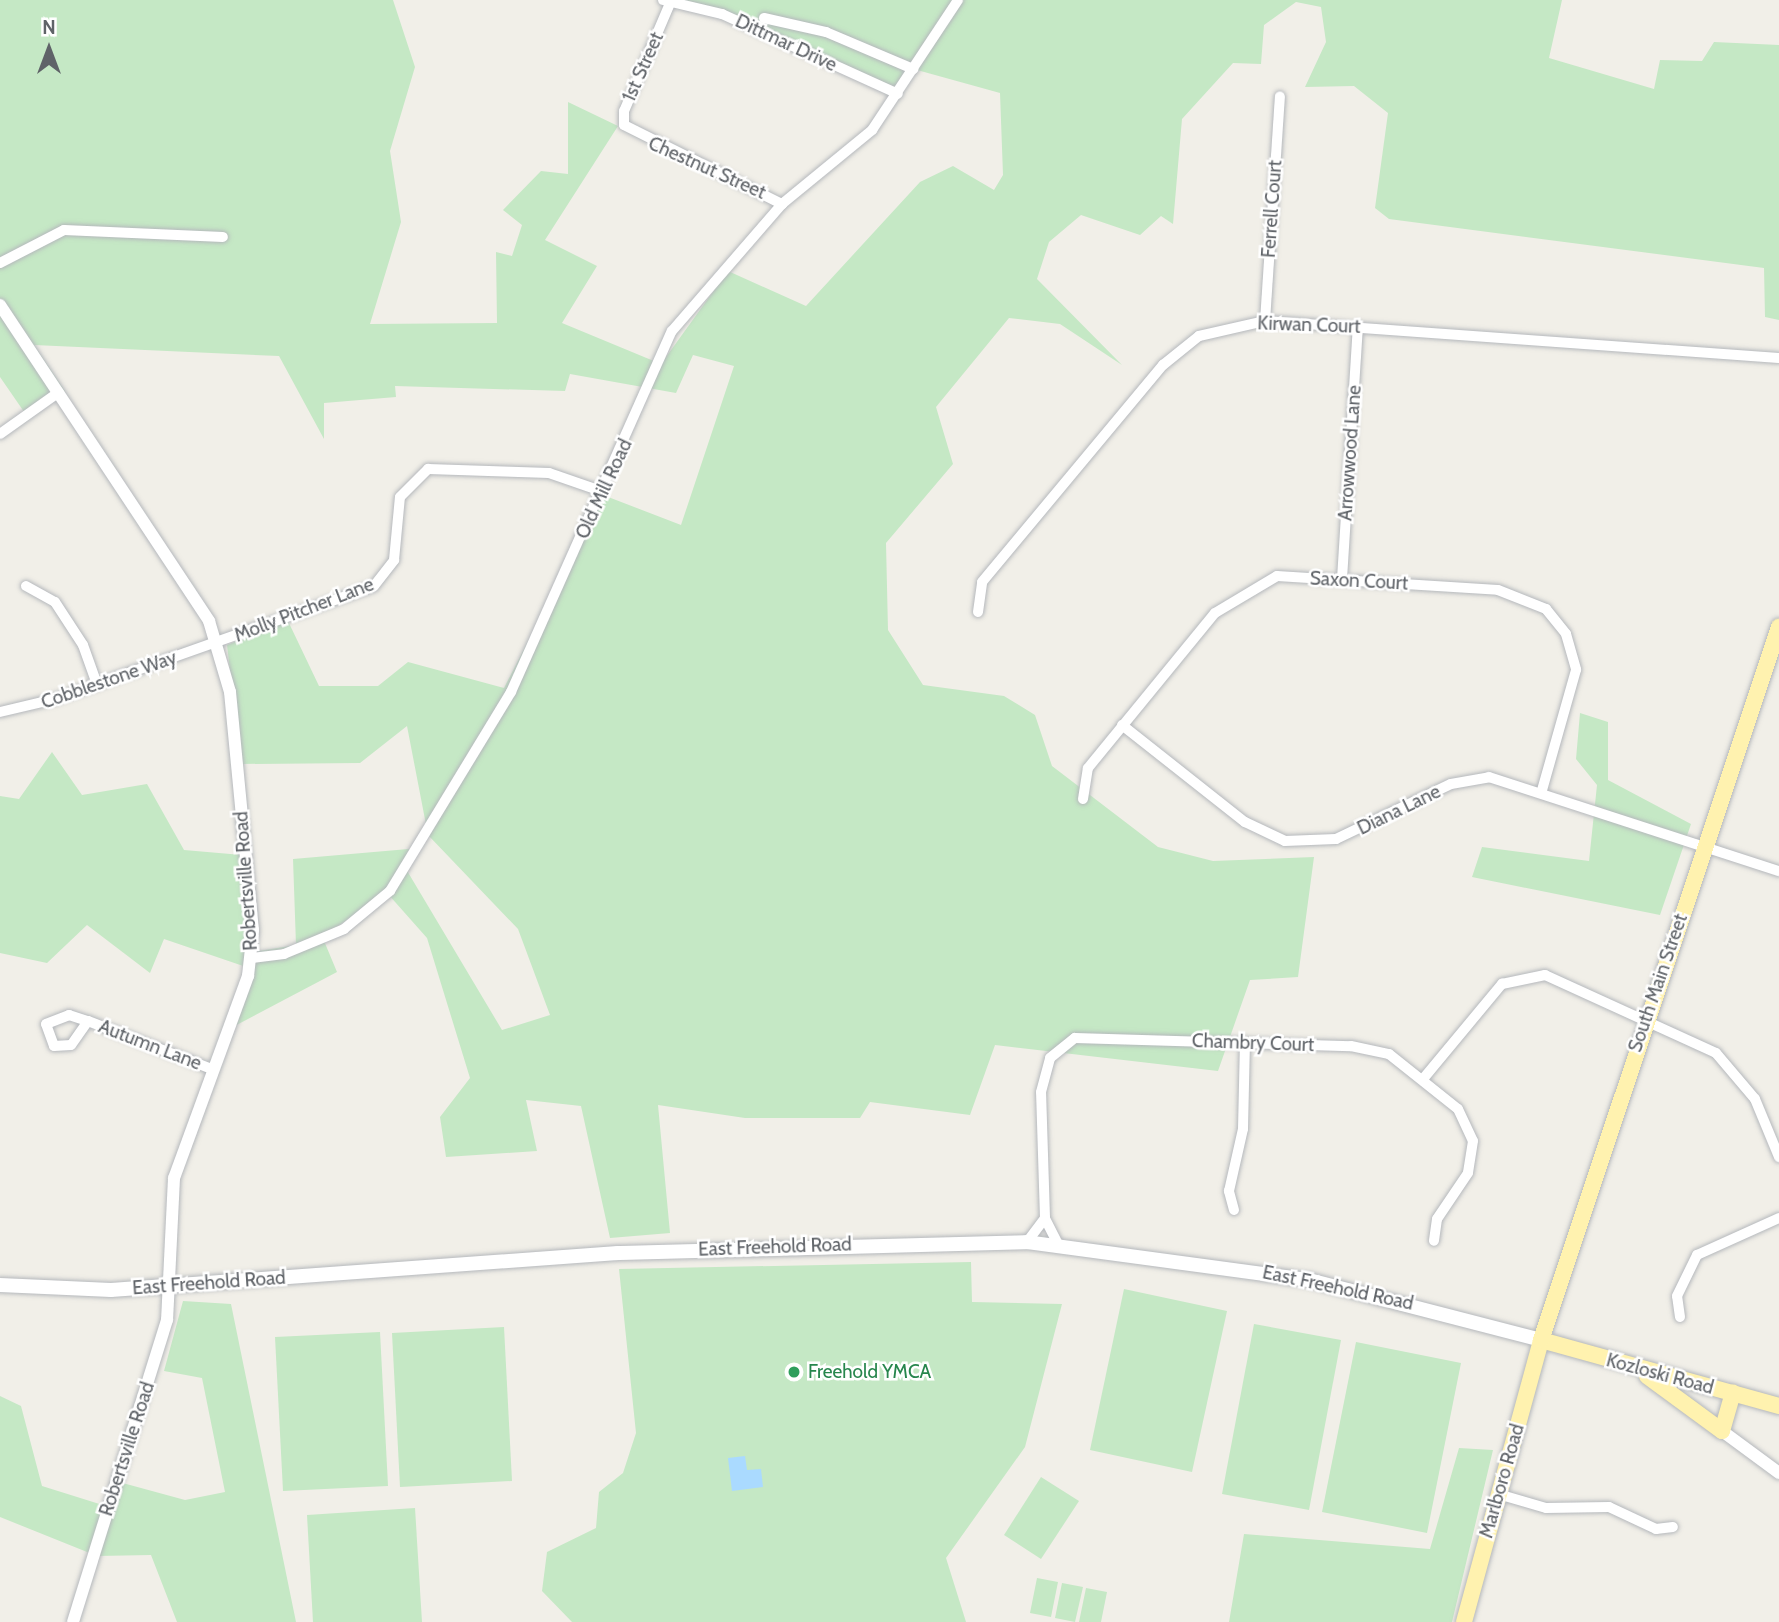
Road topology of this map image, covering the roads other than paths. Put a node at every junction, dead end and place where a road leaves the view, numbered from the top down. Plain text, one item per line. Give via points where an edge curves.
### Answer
1 (663, 0) edge
2 (958, 0) edge
3 (671, 1) edge
4 (712, 5) edge
5 (764, 18) dead end
6 (912, 69) junction
7 (898, 94) junction
8 (1280, 97) dead end
9 (630, 133) joint
10 (782, 204) junction
11 (223, 237) dead end
12 (0, 263) edge
13 (0, 305) edge
14 (1265, 321) junction
15 (1358, 327) junction
16 (1779, 358) edge
17 (59, 392) junction
18 (0, 434) edge
19 (601, 491) junction
20 (1342, 579) junction
21 (26, 586) dead end
22 (978, 612) dead end
23 (1779, 627) edge
24 (217, 643) junction
25 (97, 684) junction
26 (0, 712) edge
27 (1122, 725) junction
28 (1542, 790) junction
29 (1083, 799) dead end
30 (1705, 845) junction
31 (1779, 871) edge
32 (252, 958) junction
33 (88, 1021) dead end
34 (1645, 1021) junction
35 (1245, 1042) junction
36 (212, 1069) junction
37 (1423, 1079) junction
38 (1779, 1157) edge
39 (1234, 1210) dead end
40 (1045, 1218) junction
41 (1779, 1218) edge
42 (1434, 1241) dead end
43 (1027, 1242) junction
44 (1059, 1246) junction
45 (0, 1285) edge
46 (171, 1286) junction
47 (1680, 1317) dead end
48 (1541, 1340) junction
49 (1620, 1363) junction
50 (1733, 1394) junction
51 (1779, 1406) edge
52 (1722, 1431) junction
53 (1779, 1473) edge
54 (1498, 1494) junction
55 (1673, 1527) dead end
56 (73, 1622) edge
57 (1464, 1622) edge

1 - 3 street, Dittmar Drive
2 - 6 street, Old Mill Road
3 - 4 street, Dittmar Drive
3 - 9 street, 1st Street via 624,111
4 - 7 street, Dittmar Drive
5 - 6 street via 826,32
6 - 7 street, Old Mill Road
7 - 10 street, Old Mill Road via 863,139
8 - 14 street, Ferrell Court
9 - 10 street, Chestnut Street
10 - 19 street, Old Mill Road via 672,331
11 - 12 street via 64,230
13 - 17 street, Robertsville Road
14 - 15 street, Kirwan Court
14 - 22 street, Kirwan Court via 1199,336 1163,365 982,582
15 - 16 street, Kirwan Court
15 - 20 street, Arrowwood Lane
17 - 18 street
17 - 24 street, Robertsville Road via 184,575
19 - 24 street, Molly Pitcher Lane via 548,473 428,469 400,497 394,560 374,586
19 - 32 street, Old Mill Road via 511,692 390,891 344,929 284,954
20 - 27 street, Saxon Court via 1277,576 1248,588 1215,612
20 - 28 street, Saxon Court via 1511,591 1555,618 1571,643 1576,678
21 - 25 street via 55,602 83,645
23 - 30 main road, South Main Street
24 - 25 street, Cobblestone Way
24 - 32 street, Robertsville Road via 233,713
25 - 26 street, Cobblestone Way
27 - 28 street, Diana Lane via 1245,822 1285,841 1348,835 1462,780 1503,778
27 - 29 street, Saxon Court via 1088,768
28 - 30 street, Diana Lane
30 - 31 street, Diana Lane
30 - 34 main road, South Main Street
32 - 36 street, Robertsville Road
33 - 36 street, Autumn Lane
34 - 37 street via 1557,979 1525,975 1493,992
34 - 38 street via 1700,1043 1730,1066 1755,1099
34 - 48 main road, South Main Street
35 - 37 street, Chambry Court via 1366,1047
35 - 39 street via 1243,1129 1229,1191
35 - 40 street, Chambry Court via 1075,1038 1050,1058 1041,1092
36 - 46 street, Robertsville Road via 174,1178
37 - 42 street, Chambry Court via 1458,1109 1473,1142 1468,1172 1437,1219
40 - 43 street
40 - 44 street, Chambry Court
41 - 47 street via 1697,1255 1677,1296
43 - 44 main road, East Freehold Road
43 - 46 main road, East Freehold Road via 618,1253
44 - 48 main road, East Freehold Road via 1309,1280
45 - 46 main road, East Freehold Road
46 - 56 street, Robertsville Road via 150,1379
48 - 49 main road, Kozloski Road
48 - 54 main road, Marlboro Road
49 - 50 main road, Kozloski Road
49 - 52 main road via 1661,1384
50 - 51 main road, Kozloski Road
50 - 52 main road
52 - 53 street
54 - 55 street via 1546,1508 1609,1507 1656,1529
54 - 57 main road, Marlboro Road

